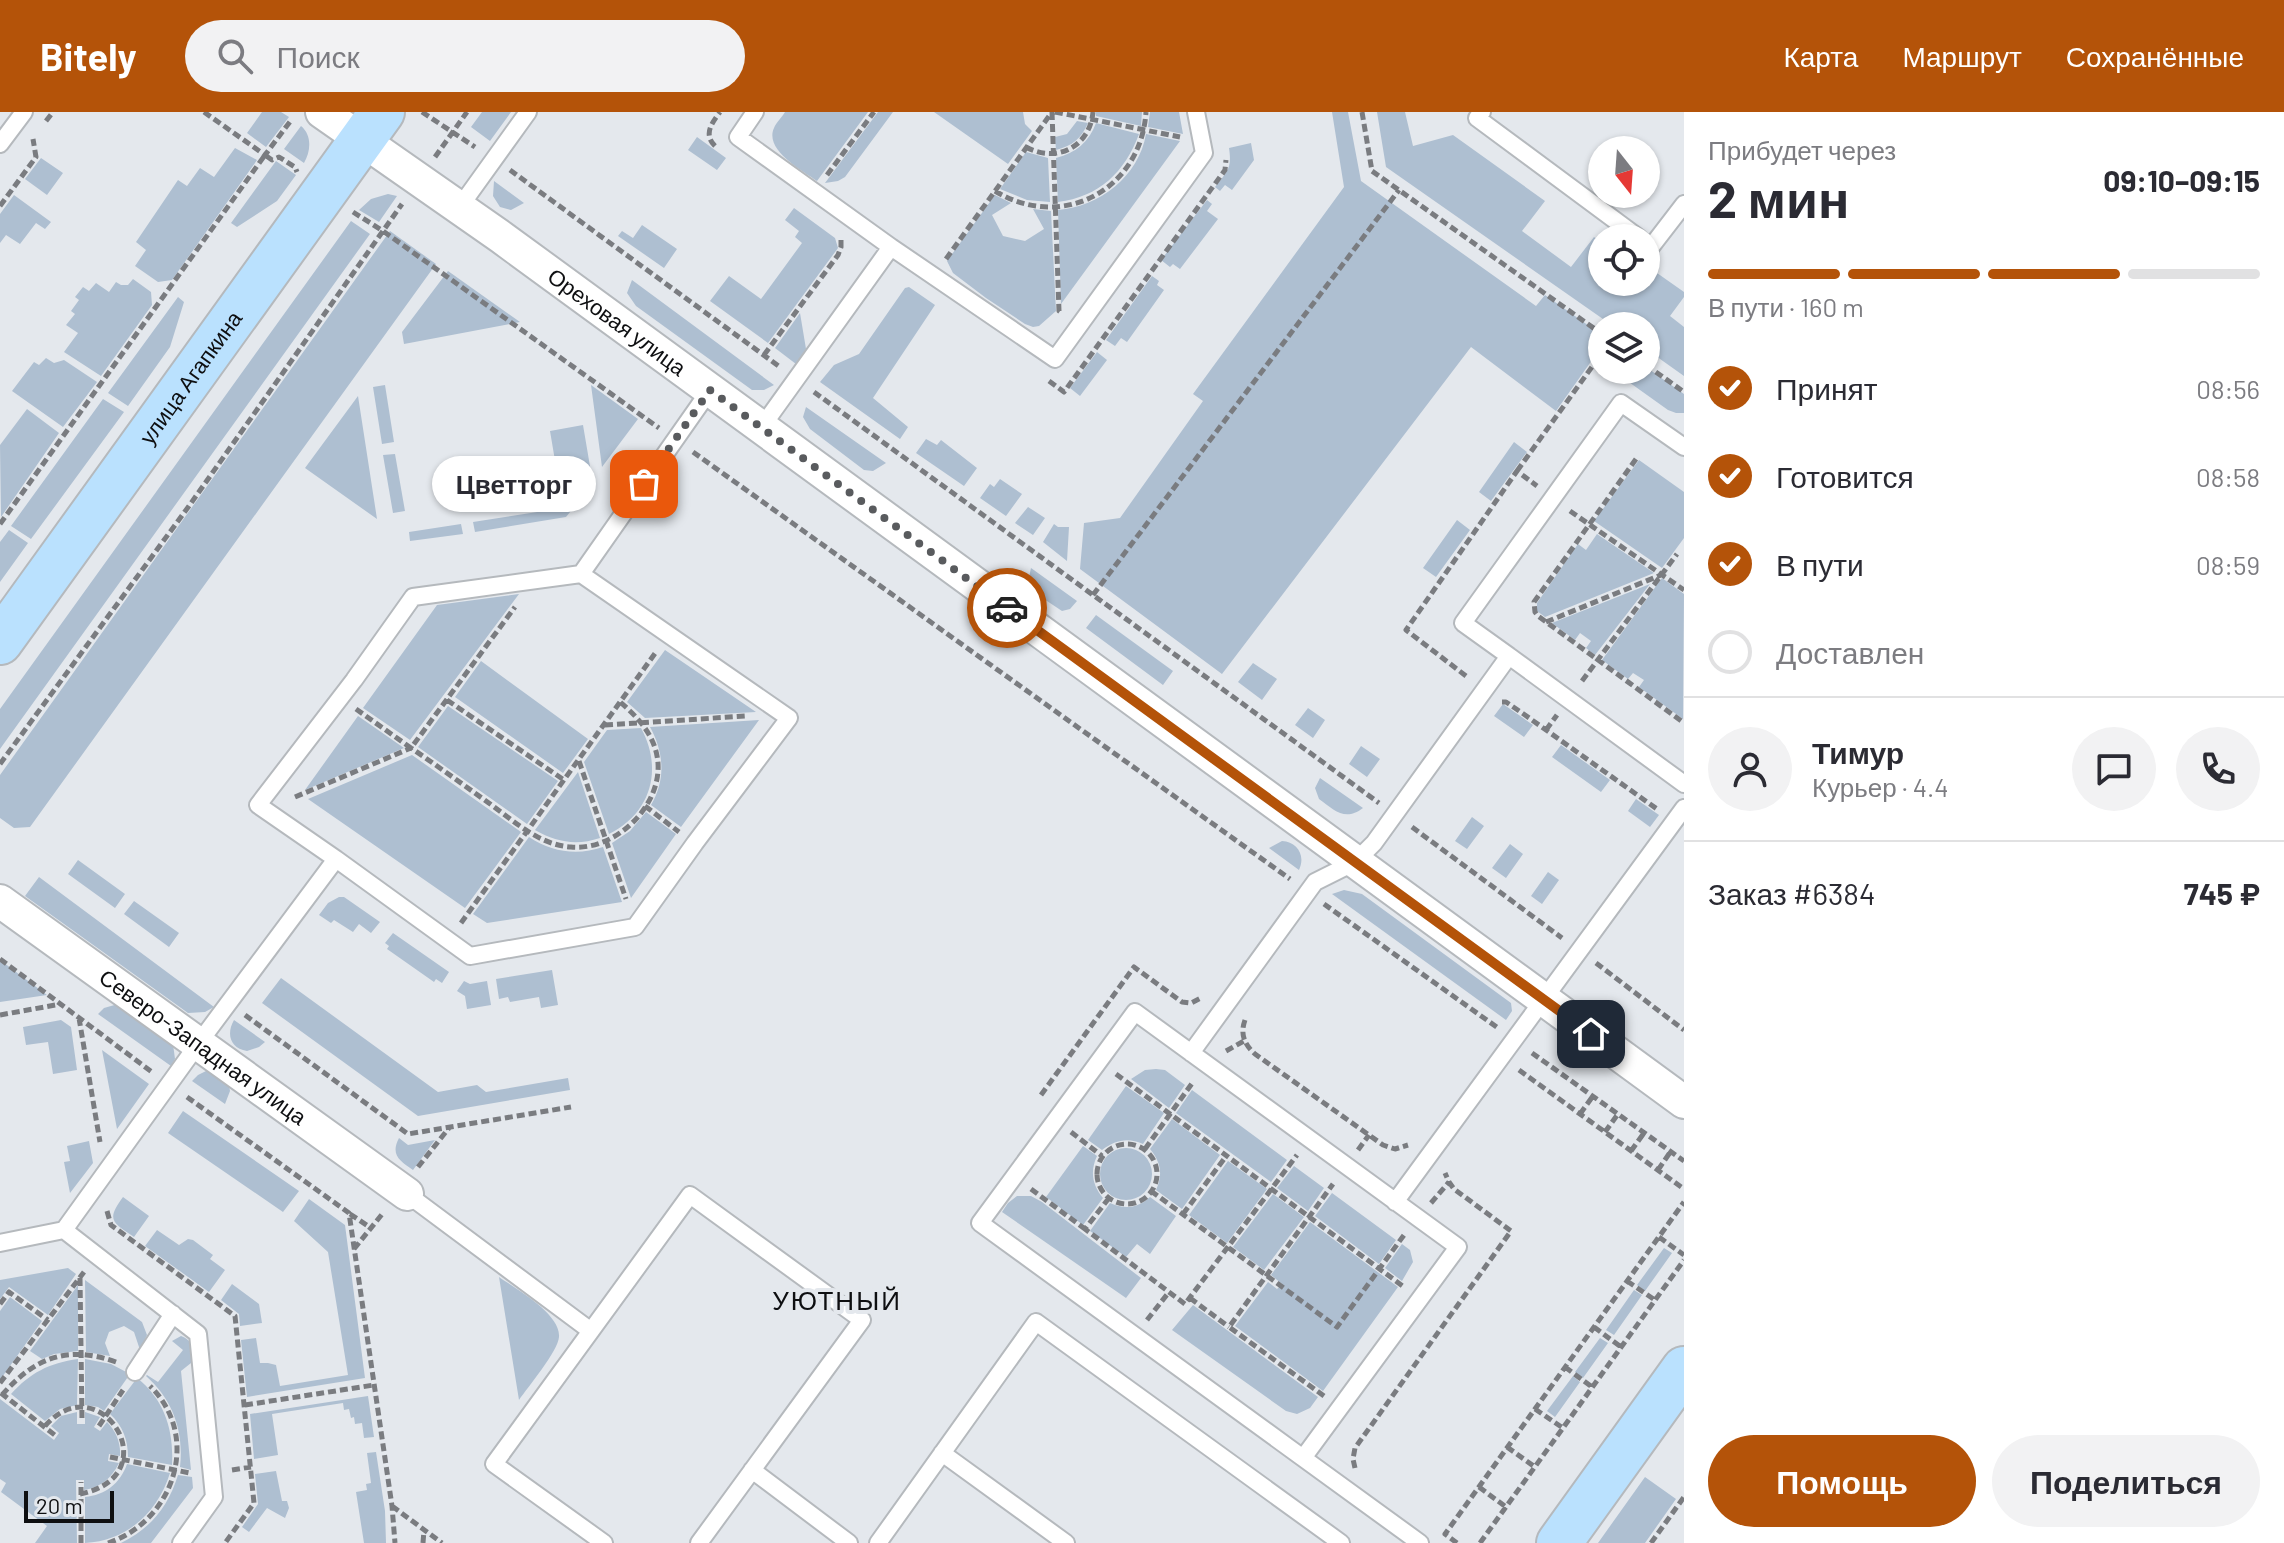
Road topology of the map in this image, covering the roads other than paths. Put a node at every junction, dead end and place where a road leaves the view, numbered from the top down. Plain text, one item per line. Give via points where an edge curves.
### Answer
1 (24, 112) edge
2 (322, 112) edge
3 (528, 112) edge
4 (755, 112) edge
5 (1196, 112) edge
6 (1482, 112) edge
7 (372, 126) edge
8 (0, 144) edge
9 (1684, 204) edge
10 (459, 208) junction
11 (1620, 224) edge
12 (1660, 235) edge
13 (891, 247) junction
14 (710, 390) junction
15 (761, 428) junction
16 (1683, 445) edge
17 (581, 574) junction
18 (0, 642) edge
19 (1509, 656) junction
20 (1684, 784) edge
21 (1684, 808) edge
22 (336, 859) junction
23 (1355, 862) junction
24 (0, 901) edge
25 (1544, 1000) junction
26 (198, 1044) junction
27 (1191, 1053) junction
28 (1684, 1102) edge
29 (407, 1194) joint
30 (1395, 1202) junction
31 (64, 1230) junction
32 (0, 1243) edge
33 (173, 1314) junction
34 (591, 1331) junction
35 (1684, 1369) edge
36 (135, 1372) road end
37 (942, 1453) junction
38 (1303, 1458) junction
39 (752, 1470) junction
40 (181, 1543) edge
41 (604, 1543) edge
42 (699, 1543) edge
43 (849, 1543) edge
44 (878, 1543) edge
45 (1066, 1543) edge
46 (1341, 1543) edge
47 (1420, 1543) edge
48 (1559, 1543) edge

1 - 8 lane
2 - 7 street, Ореховая улица
3 - 10 lane
4 - 13 lane via 738,137
5 - 13 lane via 1204,153 1055,359
6 - 11 lane via 1477,118
7 - 10 street, Ореховая улица via 418,180
7 - 18 main road, улица Агапкина
9 - 12 lane
10 - 14 street, Ореховая улица
13 - 15 lane
14 - 15 street, Ореховая улица
14 - 17 lane
15 - 23 street, Ореховая улица
16 - 19 lane via 1621,403 1463,623
17 - 22 lane via 413,597 258,805
17 - 22 lane via 789,718 635,927 470,956
19 - 20 lane
19 - 23 lane
21 - 25 lane
22 - 26 lane
23 - 25 street, Ореховая улица
23 - 27 lane via 1315,882
24 - 26 street, Северо-Западная улица
25 - 28 street, Ореховая улица
25 - 30 lane
26 - 29 street, Северо-Западная улица
26 - 31 lane
27 - 30 lane
27 - 38 lane via 1135,1012 980,1223
29 - 34 lane
30 - 38 lane via 1458,1247
31 - 32 lane
31 - 33 lane
33 - 36 lane
33 - 40 lane via 198,1334 214,1497
34 - 39 lane via 690,1195 862,1320
34 - 41 lane via 494,1464
35 - 48 main road
37 - 44 lane
37 - 45 lane
37 - 46 lane via 1036,1322
38 - 47 lane
39 - 42 lane
39 - 43 lane

